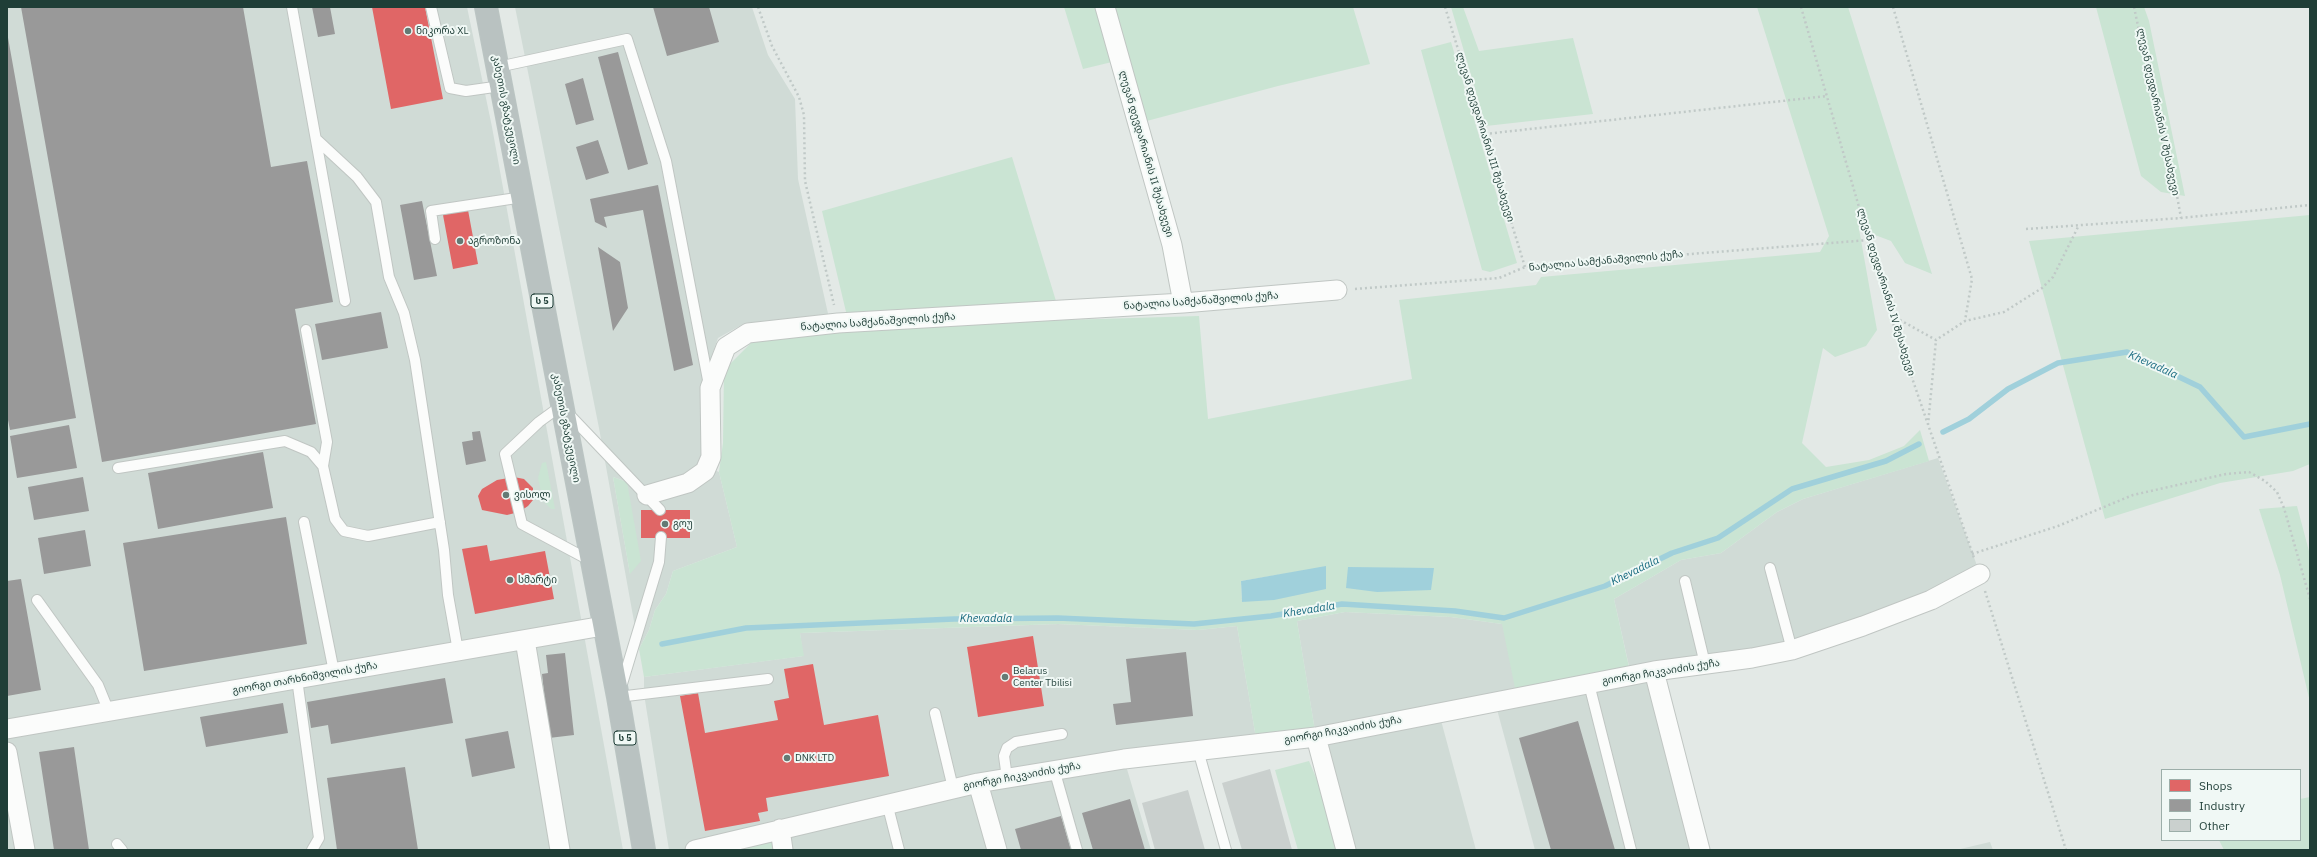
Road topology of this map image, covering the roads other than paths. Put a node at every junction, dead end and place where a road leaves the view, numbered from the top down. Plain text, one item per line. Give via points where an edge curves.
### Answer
1 (292, 7) edge
2 (431, 7) edge
3 (486, 7) edge
4 (1105, 7) edge
5 (500, 77) junction
6 (316, 139) junction
7 (523, 197) junction
8 (435, 239) dead end
9 (1337, 290) road end
10 (345, 301) dead end
11 (1182, 303) junction
12 (306, 330) dead end
13 (710, 388) junction
14 (561, 406) junction
15 (323, 466) junction
16 (118, 468) dead end
17 (647, 495) junction
18 (660, 510) dead end
19 (304, 522) dead end
20 (440, 522) junction
21 (661, 537) dead end
22 (592, 562) junction
23 (1770, 568) dead end
24 (1980, 574) road end
25 (1685, 581) dead end
26 (37, 600) dead end
27 (603, 626) junction
28 (525, 640) junction
29 (1792, 650) junction
30 (458, 651) junction
31 (1705, 664) junction
32 (1654, 671) junction
33 (334, 672) junction
34 (297, 679) junction
35 (768, 679) dead end
36 (1589, 684) junction
37 (618, 697) junction
38 (109, 712) junction
39 (935, 713) dead end
40 (7, 729) edge
41 (1062, 734) dead end
42 (1316, 737) junction
43 (1198, 750) junction
44 (7, 752) edge
45 (1054, 769) junction
46 (1007, 778) junction
47 (978, 783) junction
48 (953, 788) junction
49 (887, 803) junction
50 (780, 829) junction
51 (25, 850) edge
52 (312, 850) edge
53 (560, 850) edge
54 (644, 850) edge
55 (695, 850) edge
56 (783, 850) edge
57 (899, 850) edge
58 (997, 850) edge
59 (1077, 850) edge
60 (1226, 850) edge
61 (1346, 850) edge
62 (1631, 850) edge
63 (1700, 850) edge

1 - 6 lane
2 - 5 lane via 450,88 466,91
3 - 5 highway, კახეთის გზატკეცილი / ს 5
4 - 11 street, ლევან დევდარიანის II შესახვევი via 1172,245
5 - 7 highway, კახეთის გზატკეცილი / ს 5
5 - 13 lane via 626,39 666,161
6 - 10 lane
6 - 20 lane via 357,177 376,202 389,277 404,313 415,360
7 - 8 lane via 431,211
7 - 14 highway, კახეთის გზატკეცილი / ს 5
9 - 11 street, ნატალია სამქანაშვილის ქუჩა
11 - 13 street, ნატალია სამქანაშვილის ქუჩა via 838,323 748,332 726,347
12 - 15 lane via 327,442
13 - 17 street, ნატალია სამქანაშვილის ქუჩა via 711,457 705,471 688,483
14 - 17 lane
14 - 22 highway, კახეთის გზატკეცილი / ს 5
14 - 22 lane via 539,422 505,454 522,524
15 - 16 lane via 311,452 285,441
15 - 20 lane via 335,519 344,531 368,536
17 - 18 lane
19 - 33 lane
20 - 30 lane via 448,595
21 - 37 lane via 659,562
22 - 27 highway, კახეთის გზატკეცილი / ს 5
23 - 29 lane
24 - 29 street, გიორგი ჩიკვაიძის ქუჩა via 1917,605
25 - 31 lane
26 - 38 lane via 98,685
27 - 28 street, გიორგი თარხნიშვილის ქუჩა
27 - 37 highway, კახეთის გზატკეცილი / ს 5
28 - 30 street, გიორგი თარხნიშვილის ქუჩა
28 - 53 street
29 - 31 street, გიორგი ჩიკვაიძის ქუჩა
30 - 33 street, გიორგი თარხნიშვილის ქუჩა
31 - 32 street, გიორგი ჩიკვაიძის ქუჩა
32 - 36 street, გიორგი ჩიკვაიძის ქუჩა
32 - 63 street
33 - 34 street, გიორგი თარხნიშვილის ქუჩა
34 - 38 street, გიორგი თარხნიშვილის ქუჩა
34 - 52 lane via 319,838
35 - 37 lane
36 - 42 street, გიორგი ჩიკვაიძის ქუჩა
36 - 62 lane
37 - 54 highway, კახეთის გზატკეცილი / ს 5
38 - 40 street, გიორგი თარხნიშვილის ქუჩა
39 - 48 lane
41 - 46 lane via 1016,742 1007,748 1004,756
42 - 43 street, გიორგი ჩიკვაიძის ქუჩა
42 - 61 street
43 - 45 street, გიორგი ჩიკვაიძის ქუჩა
43 - 60 lane
44 - 51 street
45 - 46 street, გიორგი ჩიკვაიძის ქუჩა
45 - 59 lane
46 - 47 street, გიორგი ჩიკვაიძის ქუჩა
47 - 48 street, გიორგი ჩიკვაიძის ქუჩა
47 - 58 street
48 - 49 street, გიორგი ჩიკვაიძის ქუჩა
49 - 50 street, გიორგი ჩიკვაიძის ქუჩა
49 - 57 lane
50 - 55 street, გიორგი ჩიკვაიძის ქუჩა
50 - 56 street

